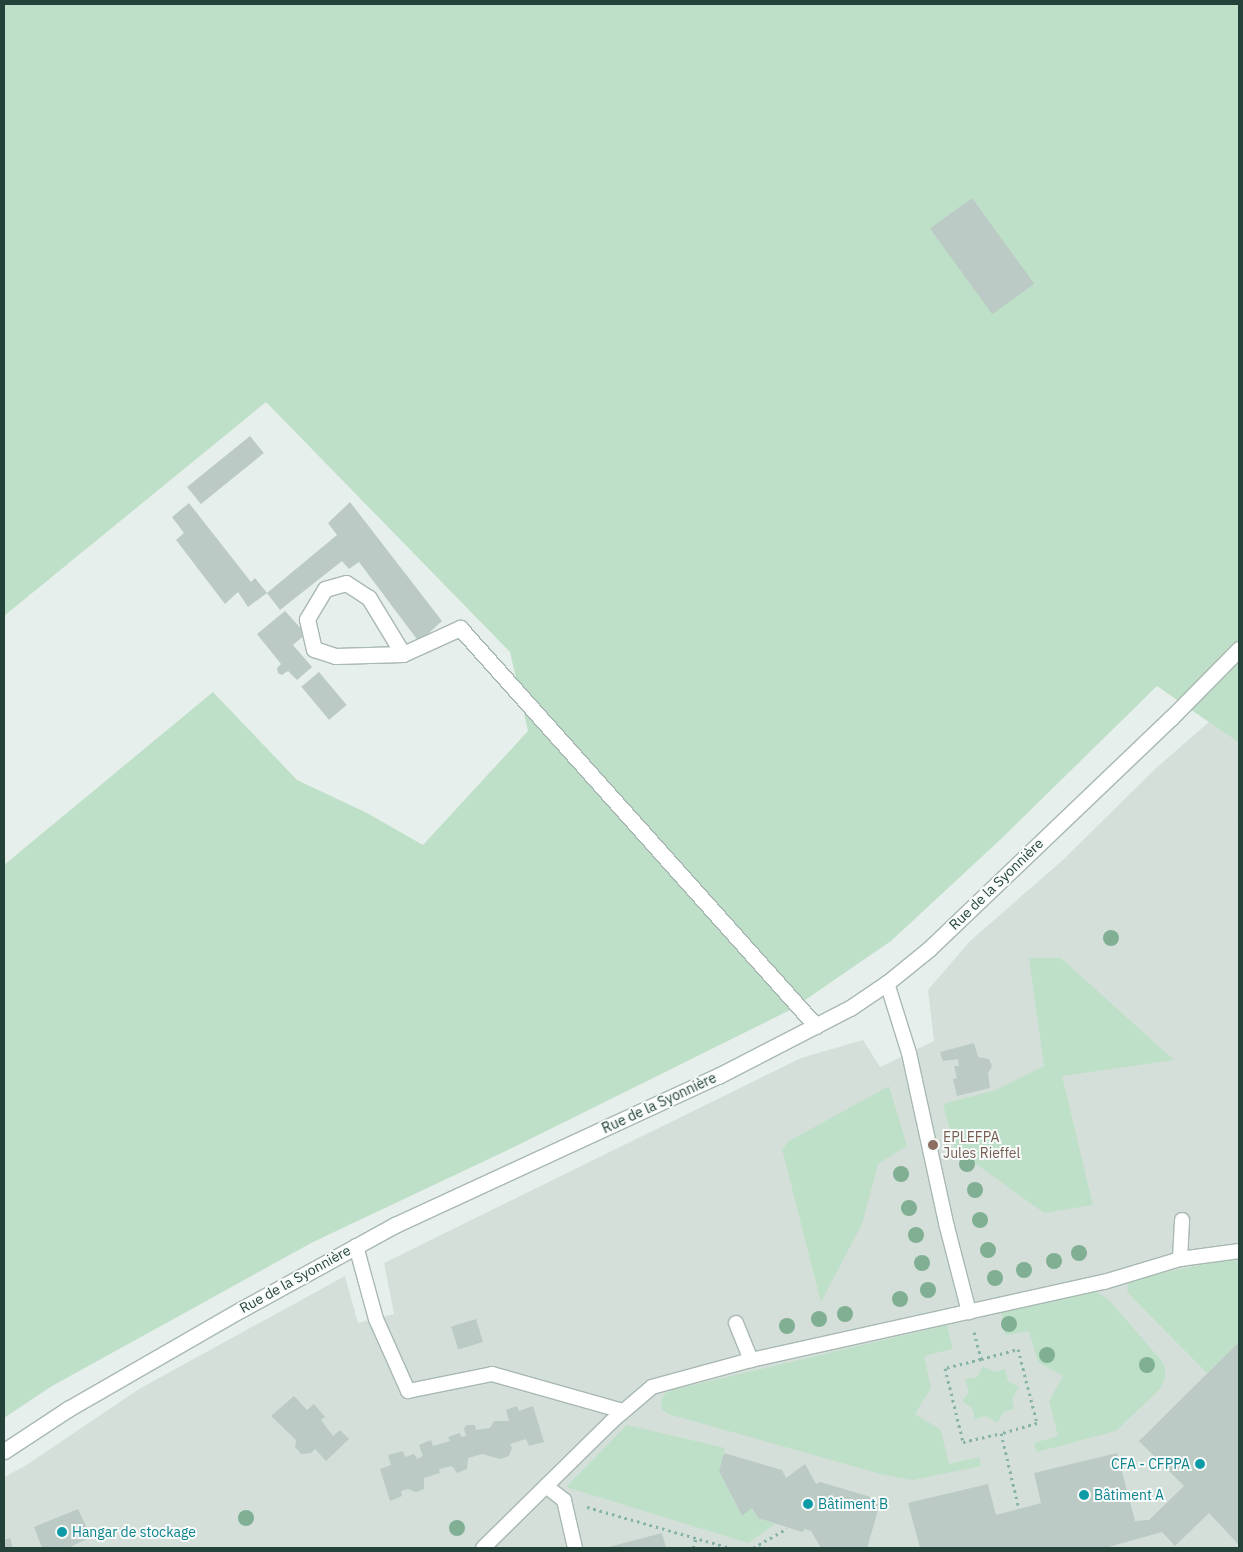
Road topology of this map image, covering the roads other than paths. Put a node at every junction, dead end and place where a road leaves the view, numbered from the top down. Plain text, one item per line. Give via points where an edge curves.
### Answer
1 (1239, 649) edge
2 (403, 654) junction
3 (887, 983) junction
4 (816, 1026) junction
5 (1182, 1220) dead end
6 (356, 1246) junction
7 (1239, 1251) edge
8 (1180, 1259) junction
9 (969, 1312) junction
10 (736, 1324) dead end
11 (751, 1360) junction
12 (623, 1412) junction
13 (4, 1451) edge
14 (546, 1486) junction
15 (483, 1548) edge
16 (575, 1548) edge

1 - 3 street, Rue de la Syonnière via 930,948
2 - 2 street via 335,656 314,649 307,619 325,589 346,583 369,598
2 - 4 street via 460,628
3 - 4 street, Rue de la Syonnière
3 - 9 lane via 909,1053
4 - 6 street, Rue de la Syonnière via 718,1076
5 - 8 lane
6 - 12 lane via 376,1319 408,1391 492,1374
6 - 13 street, Rue de la Syonnière via 68,1409
7 - 8 lane
8 - 9 lane via 1104,1282
9 - 11 lane
10 - 11 lane
11 - 12 lane via 652,1387
12 - 14 lane
14 - 15 lane
14 - 16 lane via 564,1500

